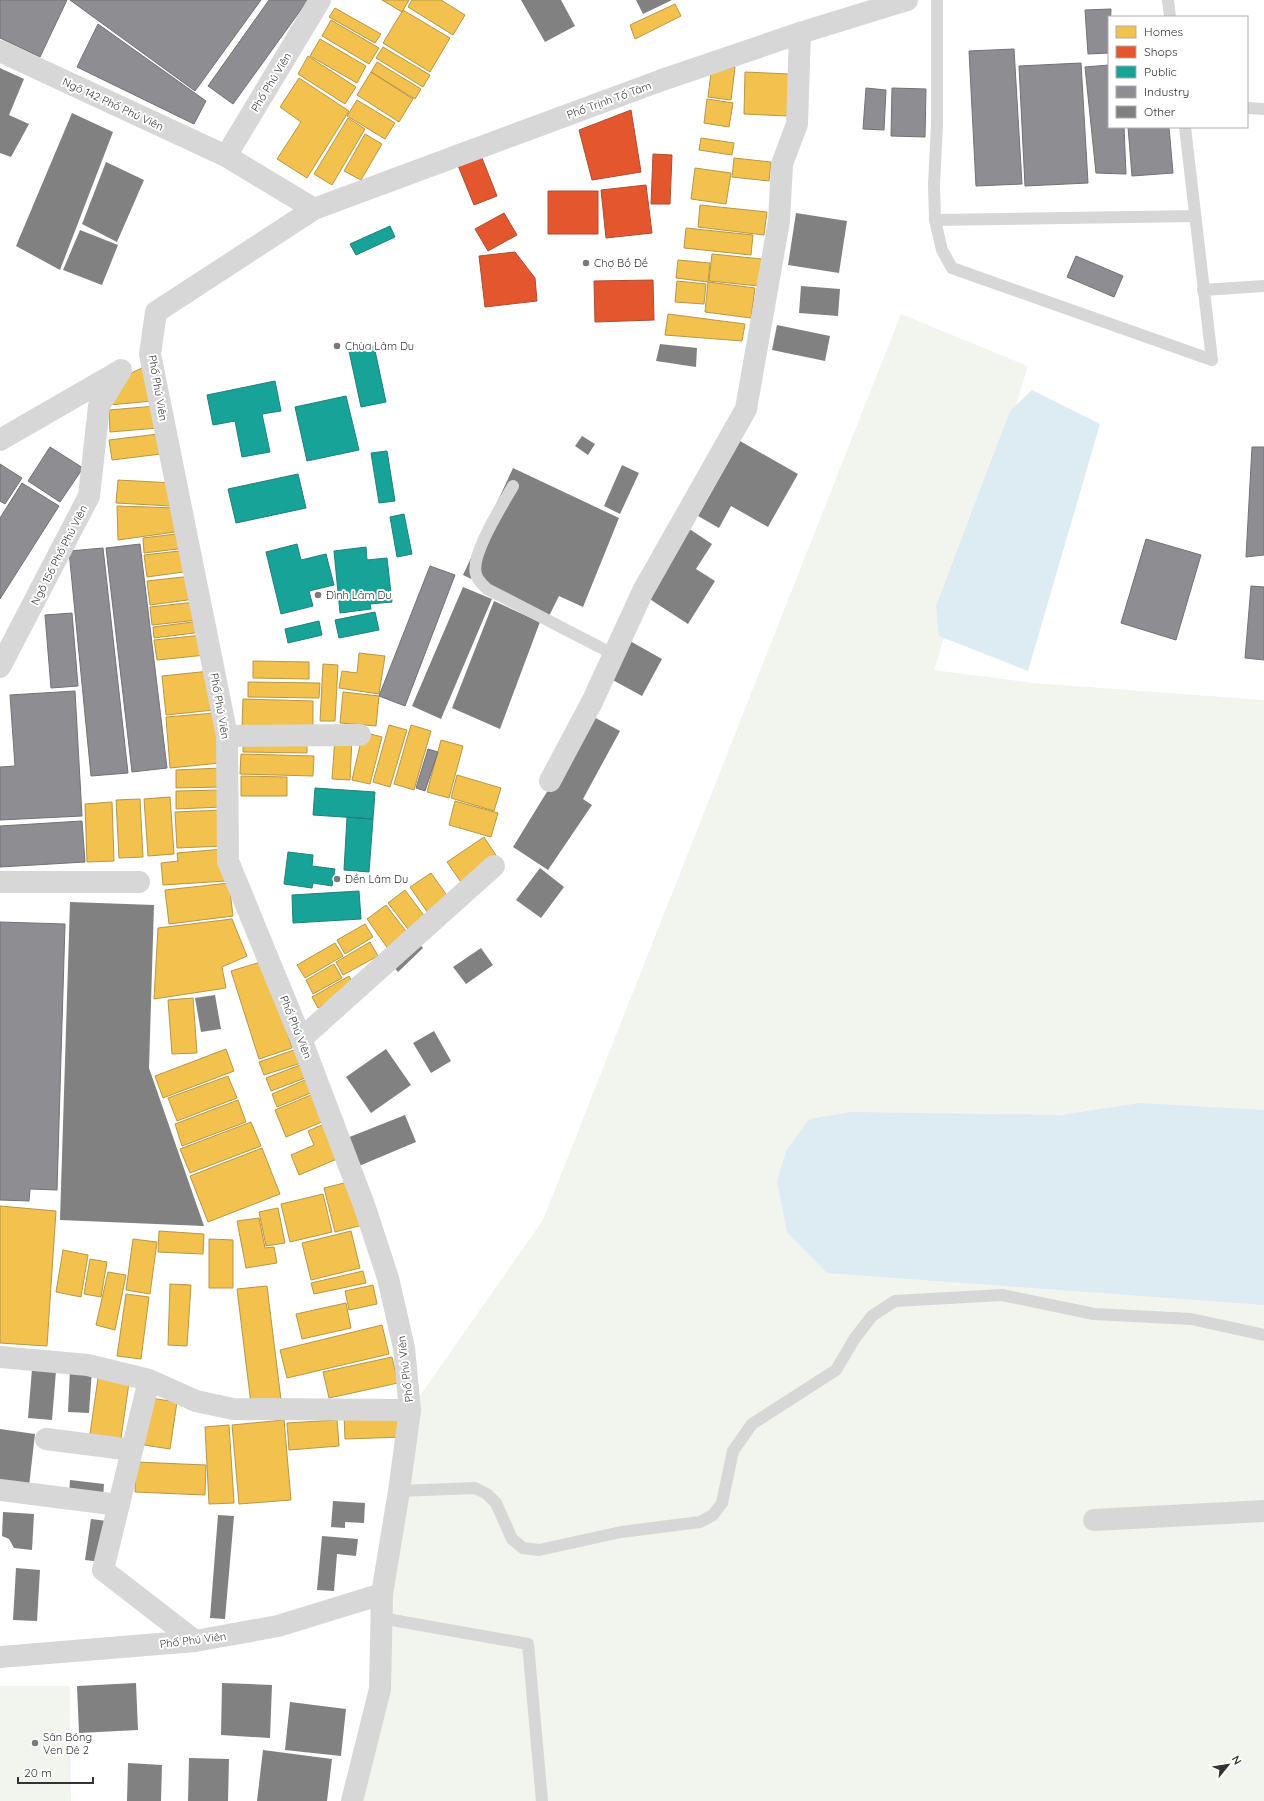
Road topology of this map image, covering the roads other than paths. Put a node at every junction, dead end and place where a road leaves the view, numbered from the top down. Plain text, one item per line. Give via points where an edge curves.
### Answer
1 (320, 0) edge
2 (907, 0) edge
3 (937, 0) edge
4 (1168, 0) edge
5 (1170, 16) edge
6 (800, 34) junction
7 (0, 51) edge
8 (1248, 108) edge
9 (1264, 108) edge
10 (1185, 128) edge
11 (226, 156) junction
12 (314, 209) junction
13 (1195, 216) junction
14 (935, 220) junction
15 (1264, 286) edge
16 (1203, 290) junction
17 (150, 354) junction
18 (121, 370) junction
19 (0, 440) edge
20 (512, 486) dead end
21 (613, 654) junction
22 (0, 667) edge
23 (360, 735) dead end
24 (227, 736) junction
25 (550, 781) dead end
26 (494, 866) dead end
27 (0, 882) edge
28 (139, 882) dead end
29 (302, 1038) junction
30 (1264, 1335) edge
31 (0, 1357) edge
32 (148, 1380) junction
33 (410, 1410) junction
34 (46, 1439) dead end
35 (132, 1450) junction
36 (0, 1490) edge
37 (399, 1491) junction
38 (119, 1505) junction
39 (1264, 1511) edge
40 (1094, 1520) dead end
41 (382, 1594) junction
42 (381, 1618) junction
43 (195, 1642) junction
44 (0, 1657) edge
45 (352, 1801) edge
46 (542, 1801) edge

1 - 11 street, Phố Phú Viên
2 - 6 street, Phố Trịnh Tố Tâm
3 - 14 lane
4 - 5 lane
6 - 12 street, Phố Trịnh Tố Tâm via 662,80
6 - 21 street via 797,124 782,164 779,221 746,409 643,592
7 - 11 street, Ngõ 142 Phố Phú Viên
8 - 9 lane
10 - 13 lane
11 - 12 street
12 - 17 street, Phố Phú Viên via 156,312
13 - 14 lane
13 - 16 lane
14 - 16 lane via 942,250 952,268 1212,360
15 - 16 lane
17 - 18 street
17 - 24 street, Phố Phú Viên
18 - 19 street
18 - 22 street, Ngõ 156 Phố Phú Viên via 99,406 89,496
20 - 21 lane via 483,540 475,564 480,582 487,589
21 - 25 street via 592,702
23 - 24 street
24 - 29 street, Phố Phú Viên via 228,861
26 - 29 street
27 - 28 street
29 - 33 street, Phố Phú Viên via 364,1205 388,1278 404,1348
30 - 37 lane via 1191,1319 1094,1314 1002,1295 895,1301 872,1316 836,1370 752,1424 733,1451 722,1503 713,1515 700,1522 621,1532 539,1550 523,1548 512,1539 496,1503 487,1494 475,1488
31 - 32 street via 88,1365
32 - 33 street via 196,1401 233,1409
32 - 35 street
33 - 37 street, Phố Phú Viên
34 - 35 street
35 - 38 street
36 - 38 street
37 - 41 street, Phố Phú Viên
38 - 43 street via 103,1570
39 - 40 street
41 - 42 street, Phố Phú Viên
41 - 43 street, Phố Phú Viên via 278,1626
42 - 45 street, Phố Phú Viên via 380,1689
42 - 46 lane via 528,1644
43 - 44 street, Phố Phú Viên

